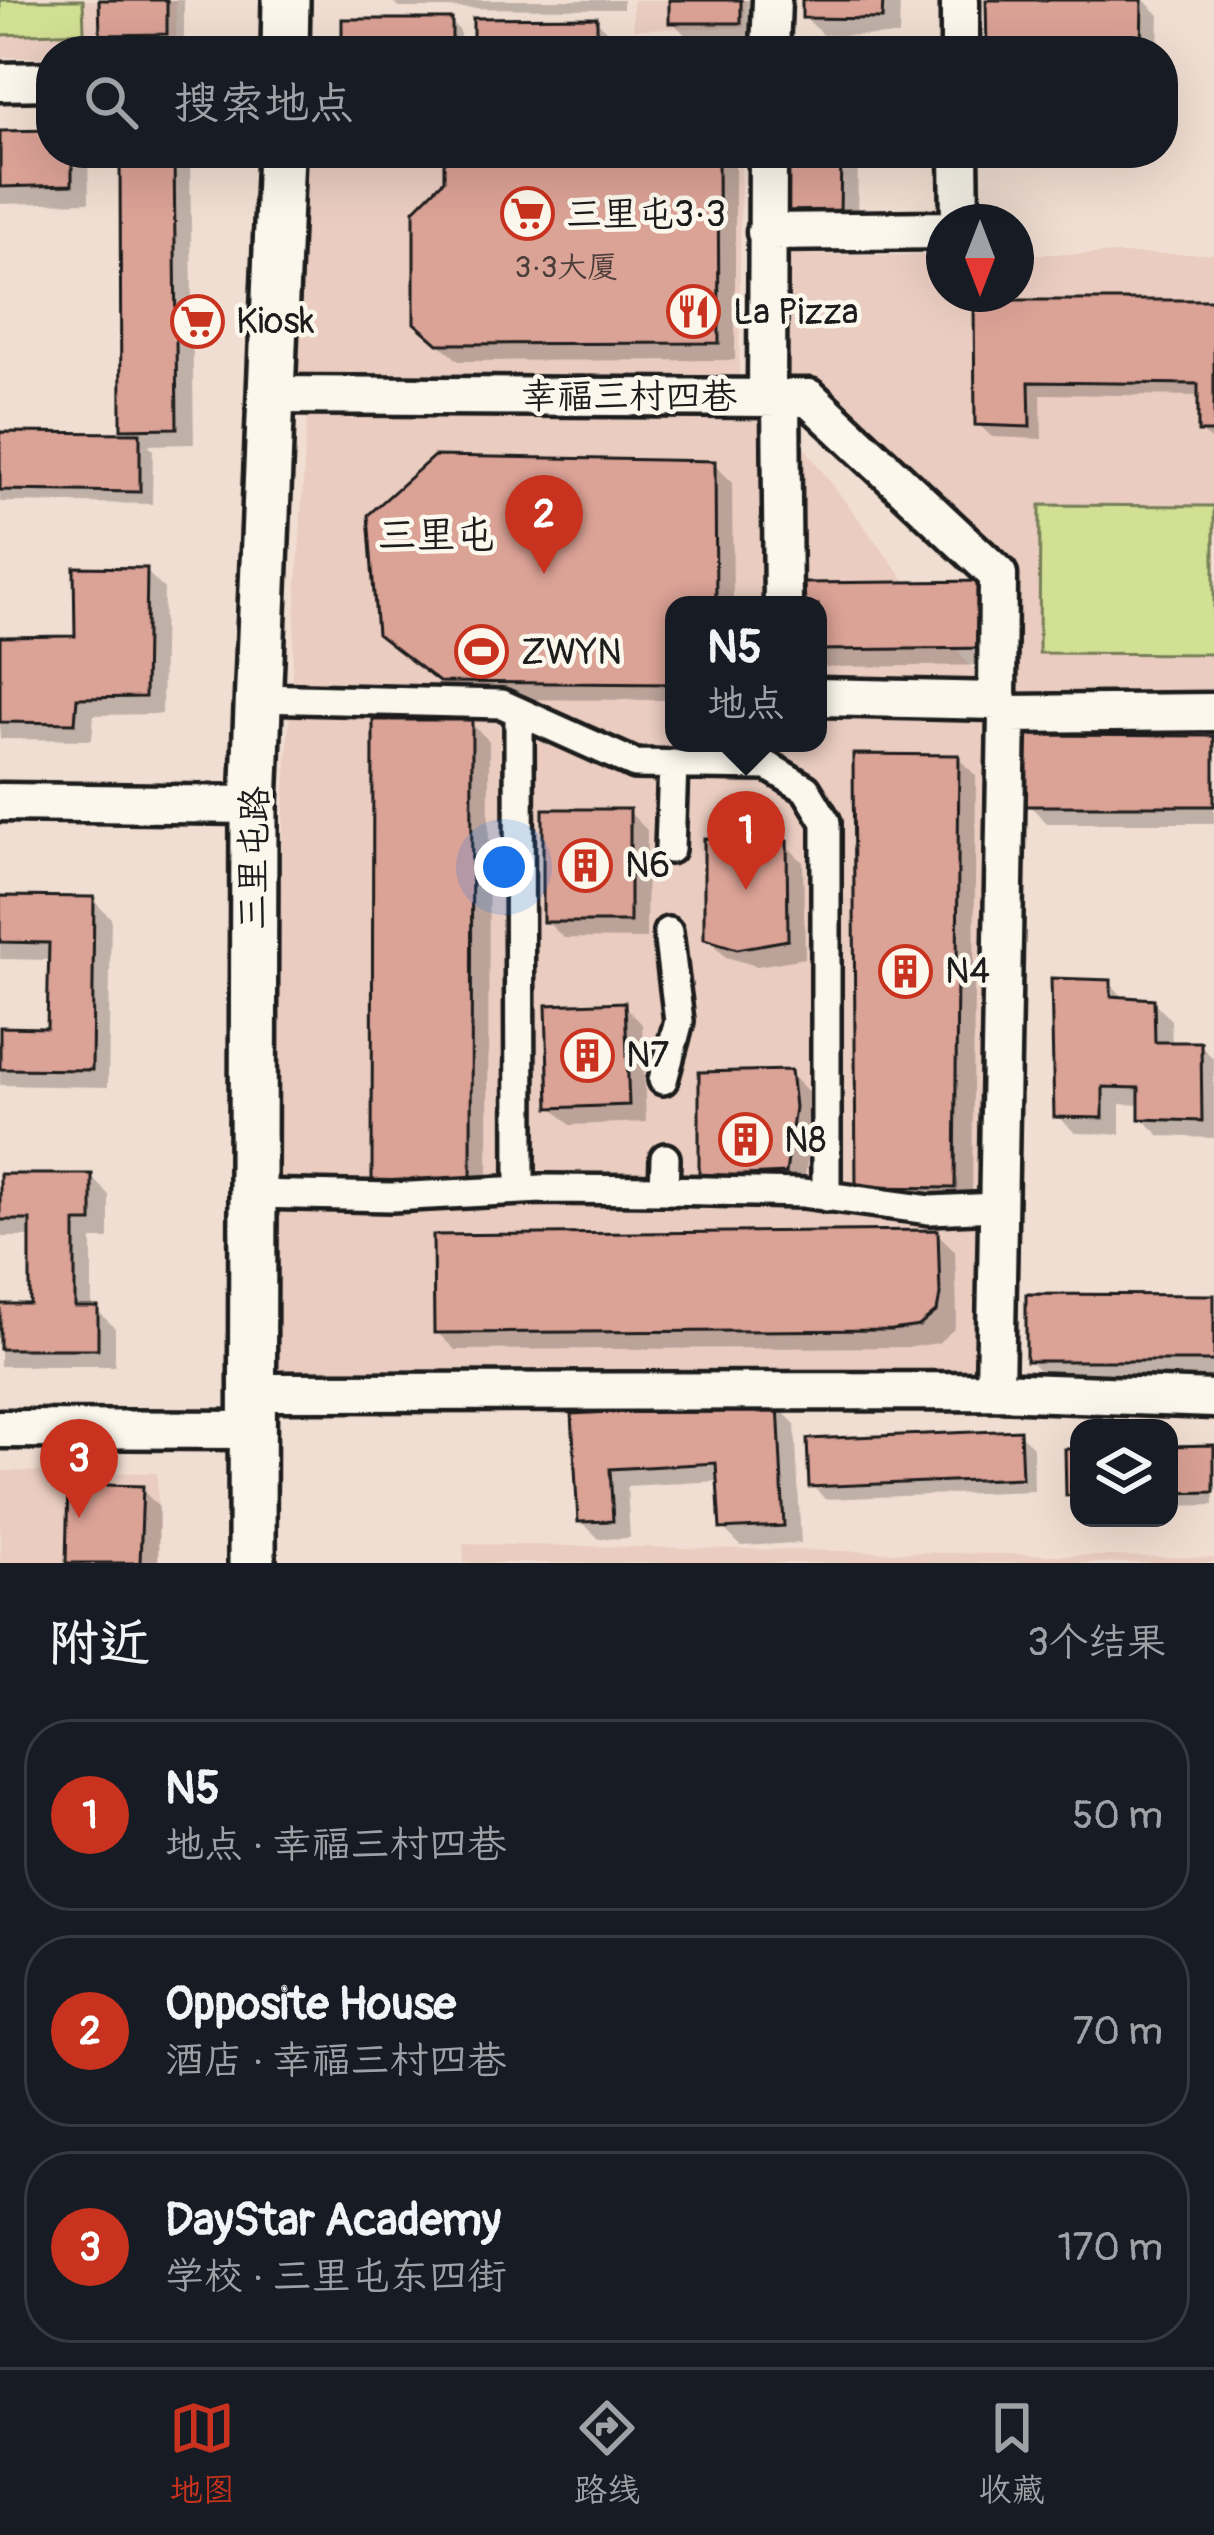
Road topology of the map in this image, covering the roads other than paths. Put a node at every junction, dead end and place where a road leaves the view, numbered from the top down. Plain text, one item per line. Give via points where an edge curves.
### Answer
1 (286, 0) edge
2 (772, 0) edge
3 (960, 0) edge
4 (285, 36) edge
5 (771, 36) edge
6 (959, 36) edge
7 (36, 81) edge
8 (0, 82) edge
9 (280, 168) edge
10 (768, 168) edge
11 (959, 168) edge
12 (960, 204) edge
13 (926, 230) edge
14 (766, 232) junction
15 (269, 395) junction
16 (774, 397) junction
17 (768, 596) edge
18 (783, 596) edge
19 (258, 698) junction
20 (827, 698) edge
21 (1002, 708) junction
22 (519, 712) junction
23 (827, 712) edge
24 (1214, 712) edge
25 (768, 755) edge
26 (673, 764) junction
27 (0, 802) edge
28 (254, 805) junction
29 (670, 849) dead end
30 (668, 932) dead end
31 (663, 1080) dead end
32 (665, 1158) dead end
33 (520, 1190) junction
34 (664, 1190) junction
35 (251, 1194) junction
36 (826, 1197) junction
37 (997, 1207) junction
38 (995, 1391) junction
39 (1214, 1399) edge
40 (251, 1411) junction
41 (0, 1429) edge
42 (253, 1563) edge

1 - 4 street
2 - 5 street
3 - 6 street
7 - 8 street
9 - 15 street, 三里屯路
10 - 14 street
11 - 12 street
13 - 14 street
14 - 16 street
15 - 16 street, 幸福三村四巷
15 - 19 street, 三里屯路
16 - 17 street
16 - 18 street, 幸福三村四巷
16 - 21 street via 809,398 998,575
19 - 22 street via 502,704
19 - 28 street, 三里屯路
20 - 21 street
21 - 23 street
21 - 24 street
21 - 37 street
22 - 26 street via 635,764
22 - 33 street
25 - 26 street
25 - 36 street via 806,789 826,822
26 - 29 street
27 - 28 street
28 - 35 street, 三里屯路
30 - 31 street via 679,1021
32 - 34 street
33 - 34 street
33 - 35 street
34 - 36 street
35 - 40 street, 三里屯路
36 - 37 street via 930,1210
37 - 38 street
38 - 39 street
38 - 40 street
40 - 41 street
40 - 42 street, 三里屯路

